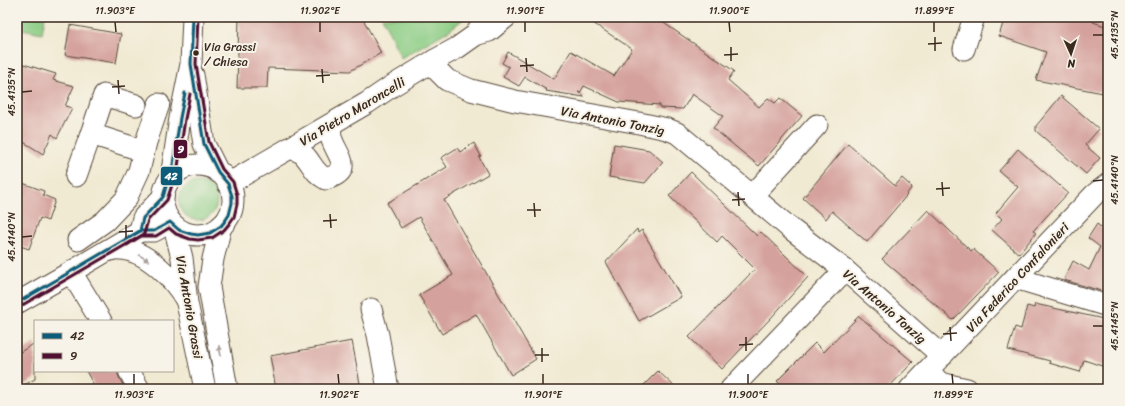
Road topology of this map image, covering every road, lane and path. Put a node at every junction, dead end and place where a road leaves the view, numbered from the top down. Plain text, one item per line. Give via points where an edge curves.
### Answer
1 (193, 17) edge
2 (488, 17) edge
3 (506, 17) edge
4 (974, 17) edge
5 (474, 36) junction
6 (964, 49) dead end
7 (435, 60) junction
8 (191, 64) junction
9 (159, 104) dead end
10 (136, 105) dead end
11 (331, 124) junction
12 (817, 125) dead end
13 (91, 134) junction
14 (291, 148) junction
15 (144, 151) junction
16 (139, 171) junction
17 (76, 176) dead end
18 (223, 178) junction
19 (1108, 184) edge
20 (167, 187) junction
21 (752, 196) junction
22 (172, 224) junction
23 (221, 226) junction
24 (140, 231) junction
25 (78, 240) dead end
26 (107, 251) junction
27 (845, 270) junction
28 (71, 272) junction
29 (1015, 278) junction
30 (17, 303) edge
31 (187, 303) junction
32 (1108, 306) edge
33 (371, 309) dead end
34 (100, 320) edge
35 (935, 363) junction
36 (130, 372) edge
37 (139, 389) edge
38 (205, 389) edge
39 (227, 389) edge
40 (388, 389) edge
41 (731, 389) edge
42 (910, 389) edge
43 (967, 389) edge

1 - 8 street
2 - 5 street, Via Pietro Maroncelli
3 - 5 street, Via Pietro Maroncelli via 489,30
4 - 6 street
5 - 7 street, Via Pietro Maroncelli
7 - 11 street, Via Pietro Maroncelli
7 - 21 street, Via Antonio Tonzig via 436,70 447,80 471,90 677,133
8 - 18 street via 204,144
8 - 20 street
9 - 15 street
10 - 13 street via 96,92
11 - 14 street, Via Pietro Maroncelli
11 - 14 street via 330,136 341,157 342,166 334,177 326,179 320,176 304,154
12 - 21 street
13 - 15 street
13 - 17 street
14 - 18 street, Via Pietro Maroncelli
15 - 16 street
16 - 20 street
16 - 25 street via 126,199 105,221
18 - 20 street via 206,167 194,166 181,170
18 - 23 street via 232,196 229,215
19 - 29 street, Via Federico Confalonieri via 1095,194
20 - 22 street via 164,210
20 - 24 street via 143,218
21 - 27 street, Via Antonio Tonzig
22 - 23 street via 185,233 198,235 210,233
22 - 24 street via 154,231
22 - 31 street, Via Antonio Grassi via 182,258
39 -> 23 street, Via Antonio Grassi via 209,287
24 - 26 street
26 - 28 street
26 -> 31 street via 119,248 146,258 170,279
27 - 35 street, Via Antonio Tonzig
27 - 41 street
28 - 30 street
28 - 34 street
29 - 32 street
29 - 35 street, Via Federico Confalonieri
31 - 38 street, Via Antonio Grassi
33 - 40 street
35 - 42 street, Via Federico Confalonieri
35 - 43 street, Via Antonio Tonzig via 940,383
36 - 37 street

